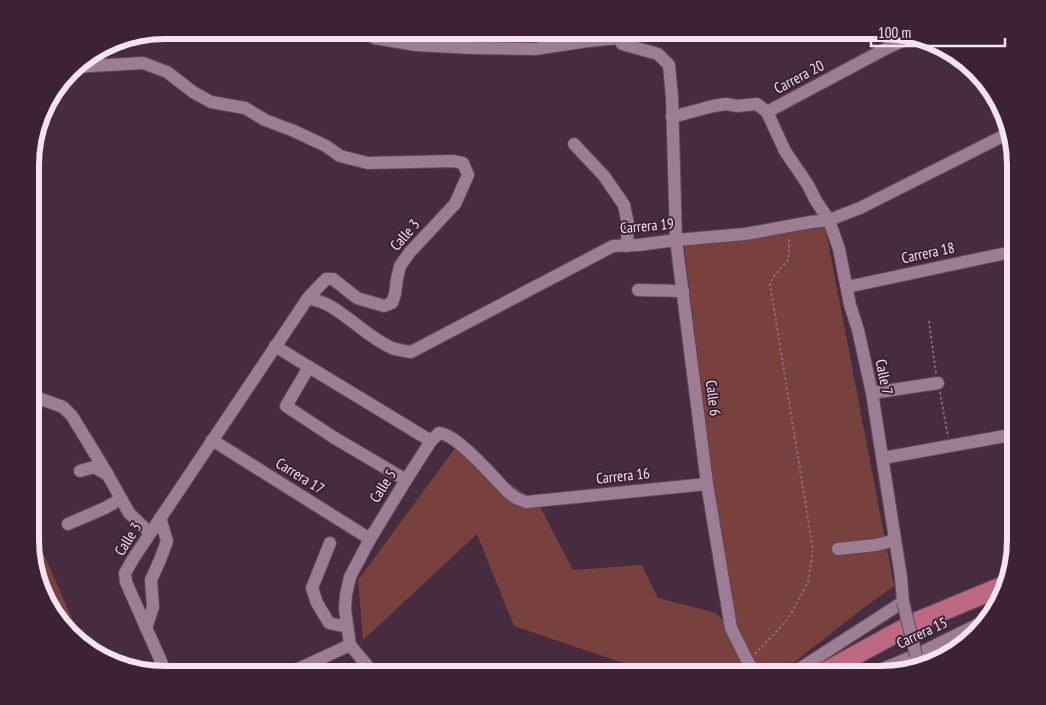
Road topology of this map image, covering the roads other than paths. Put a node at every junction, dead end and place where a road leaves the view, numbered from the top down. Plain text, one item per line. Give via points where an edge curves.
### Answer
1 (382, 39) edge
2 (593, 39) edge
3 (621, 39) edge
4 (902, 41) edge
5 (87, 66) edge
6 (768, 112) junction
7 (672, 117) junction
8 (1004, 136) edge
9 (574, 144) dead end
10 (829, 220) junction
11 (676, 240) junction
12 (627, 246) junction
13 (1007, 253) edge
14 (847, 287) junction
15 (638, 290) dead end
16 (683, 291) junction
17 (308, 298) junction
18 (275, 346) junction
19 (308, 367) junction
20 (938, 382) dead end
21 (872, 393) junction
22 (39, 398) edge
23 (1007, 436) edge
24 (212, 440) junction
25 (430, 441) junction
26 (883, 458) junction
27 (80, 471) dead end
28 (108, 475) junction
29 (406, 480) junction
30 (708, 484) junction
31 (121, 498) junction
32 (160, 518) junction
33 (68, 524) dead end
34 (150, 534) junction
35 (370, 539) junction
36 (895, 540) junction
37 (330, 544) dead end
38 (838, 549) dead end
39 (998, 588) edge
40 (903, 602) junction
41 (988, 606) edge
42 (347, 627) junction
43 (146, 628) junction
44 (967, 632) edge
45 (350, 645) junction
46 (917, 661) edge
47 (163, 666) edge
48 (304, 666) edge
49 (368, 666) edge
50 (751, 666) edge
51 (804, 666) edge
52 (835, 666) edge
53 (854, 666) edge

1 - 2 street via 474,48 535,49
3 - 7 street via 622,44 658,54 669,65
4 - 6 street, Carrera 20
5 - 17 street, Calle 3 via 143,62 168,72 211,102 245,108 318,142 340,156 368,163 463,163 468,175 455,204 400,266 392,302 384,306 357,298 333,279 326,279
6 - 7 street, Carrera 20 via 757,104 726,104
6 - 10 street, Calle 7 via 785,152
7 - 11 street, Calle 6
8 - 10 street, Carrera 19 via 860,208
9 - 12 street via 604,176 624,205 628,224
10 - 11 street, Carrera 19 via 745,234
10 - 14 street, Calle 7
11 - 12 street, Carrera 19
11 - 16 street, Calle 6
12 - 17 street, Carrera 19 via 613,246 411,352 391,348 331,306
13 - 14 street, Carrera 18
14 - 21 street, Calle 7
15 - 16 street
16 - 30 street, Calle 6
17 - 18 street, Calle 3
18 - 19 street
18 - 24 street, Calle 3
19 - 25 street
19 - 29 street via 286,406
20 - 21 street
21 - 26 street, Calle 7
22 - 28 street via 63,407 72,416
23 - 26 street
24 - 32 street, Calle 3
24 - 35 street, Carrera 17
25 - 29 street, Calle 5
25 - 30 street, Carrera 16 via 439,433 450,436 508,492 526,502
26 - 36 street, Calle 7
27 - 28 street via 94,467
28 - 31 street
29 - 35 street, Calle 5
30 - 50 street, Calle 6 via 731,628
31 - 33 street
31 - 34 street via 129,513
32 - 34 street, Calle 3
32 - 43 street via 167,541 150,580 152,607
34 - 43 street, Calle 3 via 126,573 126,582
35 - 42 street, Calle 5 via 350,577 345,609
36 - 38 street
36 - 40 street, Calle 7
37 - 42 street via 312,588 316,603 329,623
39 - 52 highway via 916,622
40 - 46 street, Calle 7, bridge
40 - 51 street
41 - 53 highway
42 - 45 street, Calle 5
43 - 47 street, Calle 3
44 - 46 street, Carrera 15
45 - 48 street
45 - 49 street

